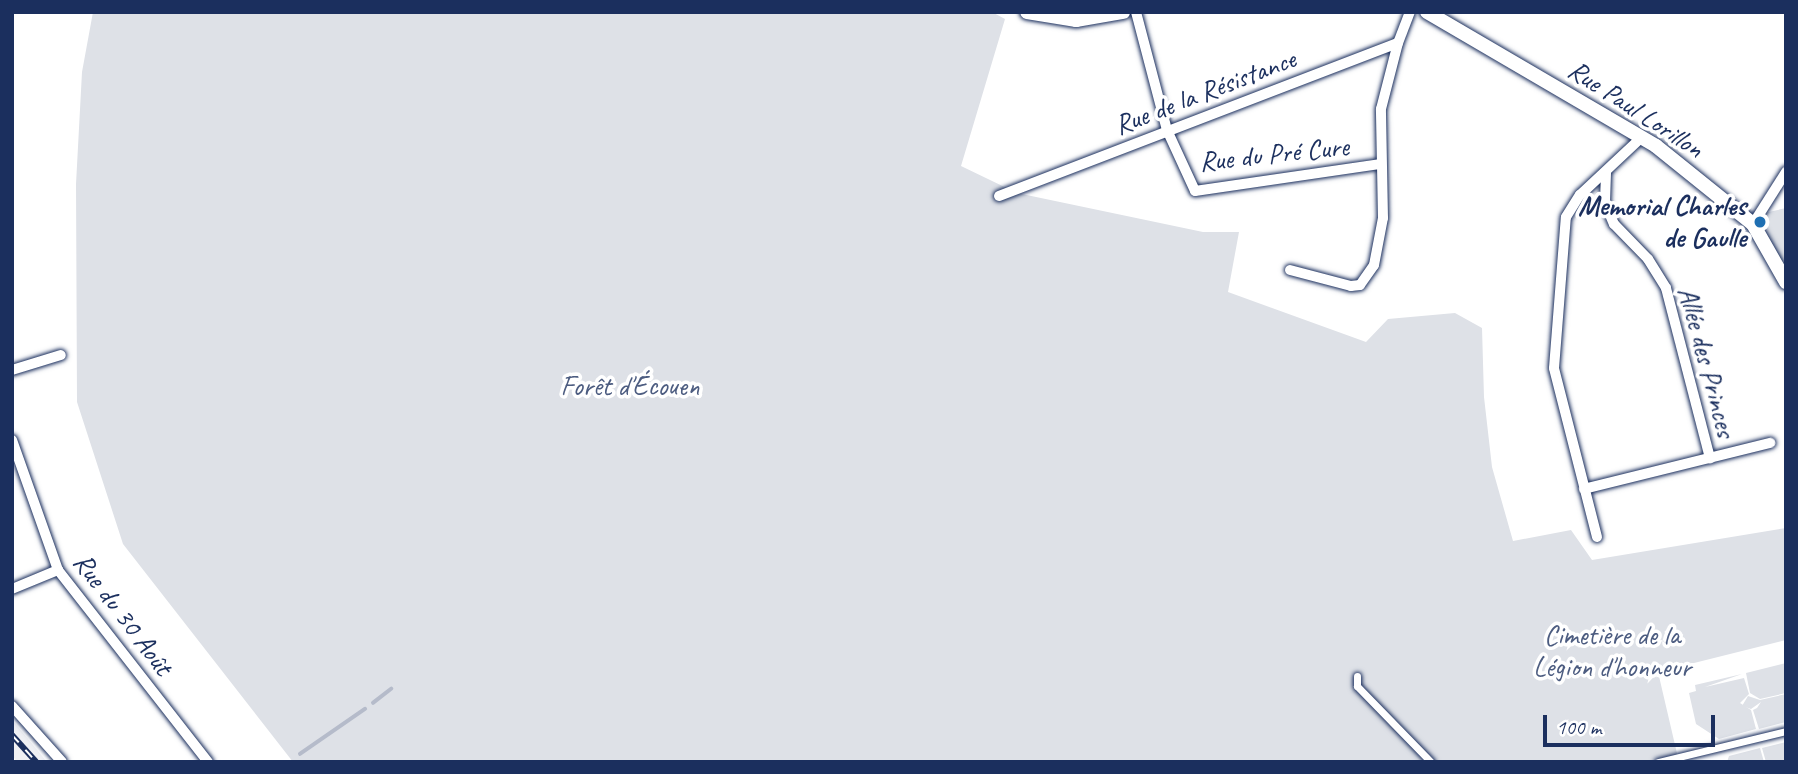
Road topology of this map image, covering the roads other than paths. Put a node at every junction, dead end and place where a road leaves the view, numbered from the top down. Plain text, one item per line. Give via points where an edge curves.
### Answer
1 (1027, 12) edge
2 (1124, 12) edge
3 (1136, 12) edge
4 (1410, 12) edge
5 (1427, 12) edge
6 (1094, 16) edge
7 (1398, 43) junction
8 (1167, 130) junction
9 (1642, 137) junction
10 (1381, 164) junction
11 (1786, 172) edge
12 (1606, 173) junction
13 (999, 197) dead end
14 (1754, 224) junction
15 (1290, 270) dead end
16 (1786, 282) edge
17 (61, 355) dead end
18 (12, 370) edge
19 (12, 440) edge
20 (1770, 443) dead end
21 (1710, 458) junction
22 (1584, 489) junction
23 (1597, 537) dead end
24 (58, 570) junction
25 (12, 589) edge
26 (1357, 676) dead end
27 (12, 706) edge
28 (1786, 731) edge
29 (62, 762) edge
30 (208, 762) edge
31 (1431, 762) edge
32 (1658, 762) edge

1 - 6 main road
2 - 6 main road
3 - 8 street
4 - 7 street
5 - 9 main road, Rue Paul Lorillon
7 - 8 street, Rue de la Résistance
7 - 10 street, Rue du Pré Cure via 1381,109
8 - 10 street, Rue du Pré Cure via 1195,191
8 - 13 street, Rue de la Résistance
9 - 12 street
9 - 14 main road, Rue Paul Lorillon
10 - 15 street, Rue du Pré Cure via 1383,218 1374,264 1360,285 1341,285
11 - 14 street
12 - 21 street, Allée des Princes via 1605,203 1614,224 1648,258 1667,288
12 - 22 street via 1580,195 1566,217 1556,312 1554,368
14 - 16 main road, Rue Paul Lorillon
17 - 18 street
19 - 24 street, Rue du 30 Août
20 - 21 street, Allée des Princes
21 - 22 street, Allée des Princes
22 - 23 street
24 - 25 street
24 - 30 street, Rue du 30 Août
26 - 31 street via 1357,686
27 - 29 street
28 - 32 street

